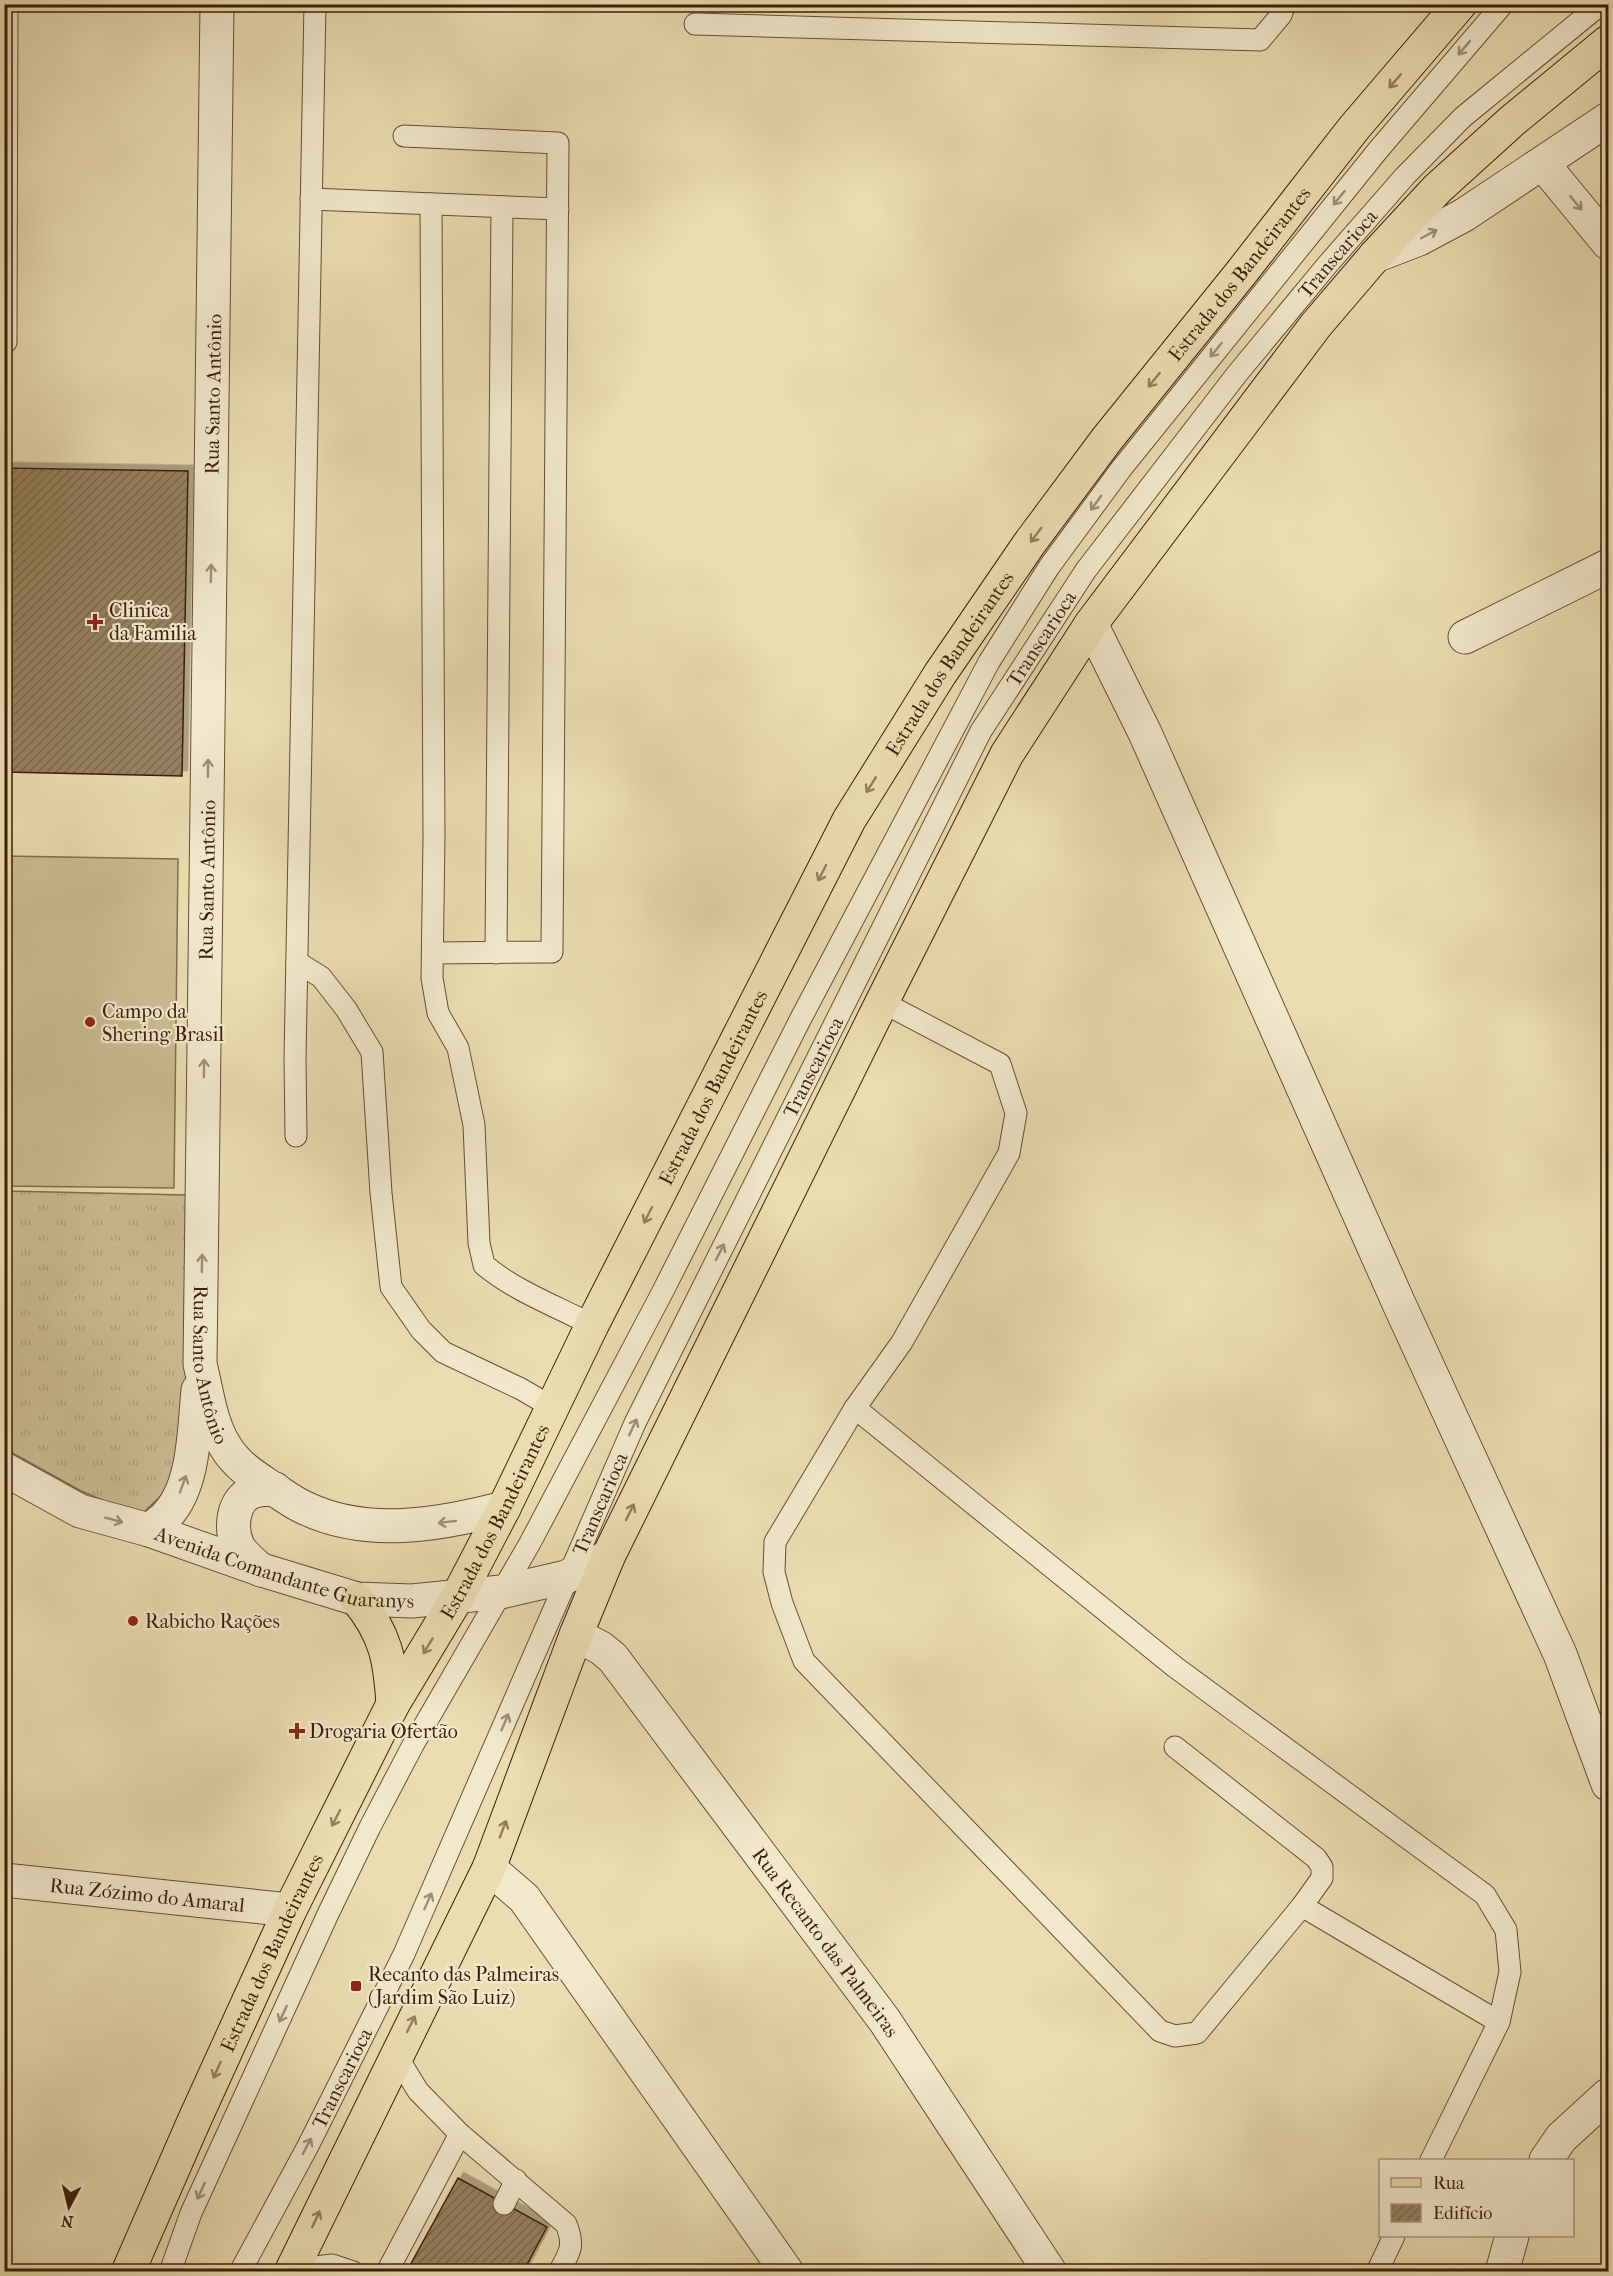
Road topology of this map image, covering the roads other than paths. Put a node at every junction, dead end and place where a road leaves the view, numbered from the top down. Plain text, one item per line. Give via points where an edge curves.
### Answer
1 (7, 4) edge
2 (217, 4) edge
3 (315, 4) edge
4 (1285, 4) edge
5 (1460, 4) edge
6 (1503, 4) edge
7 (1601, 4) edge
8 (694, 24) dead end
9 (1608, 42) edge
10 (1608, 119) edge
11 (404, 136) dead end
12 (1543, 164) junction
13 (311, 199) junction
14 (431, 204) junction
15 (502, 207) junction
16 (558, 210) junction
17 (1608, 243) edge
18 (1375, 256) junction
19 (6, 342) edge
20 (1608, 566) edge
21 (1091, 624) junction
22 (1465, 637) dead end
23 (433, 952) junction
24 (496, 952) junction
25 (297, 962) junction
26 (882, 1002) junction
27 (296, 1136) dead end
28 (592, 1325) junction
29 (200, 1364) junction
30 (552, 1407) junction
31 (855, 1408) junction
32 (4, 1469) edge
33 (275, 1490) junction
34 (4, 1492) edge
35 (504, 1508) junction
36 (80, 1511) junction
37 (149, 1530) junction
38 (608, 1557) junction
39 (262, 1570) junction
40 (566, 1577) junction
41 (501, 1592) junction
42 (458, 1596) junction
43 (357, 1599) junction
44 (576, 1635) junction
45 (393, 1704) junction
46 (1175, 1747) dead end
47 (1608, 1784) edge
48 (489, 1868) junction
49 (4, 1880) edge
50 (1302, 1906) junction
51 (290, 1910) junction
52 (1499, 2022) junction
53 (396, 2055) junction
54 (1608, 2095) edge
55 (460, 2134) junction
56 (1431, 2159) edge
57 (1547, 2159) edge
58 (516, 2180) junction
59 (504, 2204) dead end
60 (1393, 2237) edge
61 (1511, 2237) edge
62 (128, 2271) edge
63 (170, 2271) edge
64 (240, 2271) edge
65 (292, 2271) edge
66 (353, 2271) edge
67 (387, 2271) edge
68 (559, 2271) edge
69 (787, 2271) edge
70 (1050, 2271) edge
71 (1377, 2271) edge
72 (1502, 2271) edge

1 - 19 lane
29 -> 2 street, Rua Santo Antônio
3 - 13 lane
4 - 8 lane via 1260,40
5 -> 28 main road, Estrada dos Bandeirantes via 1354,128 1107,439 940,674 849,820
6 -> 41 lane, Transcarioca via 1379,148 1121,469 1049,567 1001,643 800,1020 662,1293
40 -> 7 lane, Transcarioca via 634,1423 981,731 1028,657 1093,560 1328,264 1463,117
9 - 18 main road via 1437,189
10 - 12 street
11 - 16 lane via 558,143
12 -> 17 street
18 -> 12 street via 1464,215
13 - 14 lane
13 - 25 lane
14 - 15 lane
14 - 23 lane
15 - 16 lane
15 - 24 lane
16 - 24 lane via 552,952
18 - 21 main road via 1316,325
20 - 22 street
21 - 26 main road via 1007,754
21 - 47 street via 1145,733 1560,1654
23 - 24 lane
23 - 28 lane via 432,978 438,1013 458,1048 474,1125 483,1265 527,1295
25 - 27 lane
25 - 30 lane via 321,977 372,1052 392,1287 421,1330 443,1352
26 - 31 lane via 1000,1064 1016,1113 1009,1153 902,1342
38 -> 26 main road
28 - 30 main road, Estrada dos Bandeirantes
29 - 33 street, Rua Santo Antônio via 214,1423 225,1446 241,1467
37 -> 29 street via 178,1500 191,1460
30 - 35 main road, Estrada dos Bandeirantes
31 - 50 lane via 775,1542 774,1572 804,1661 1160,2031 1175,2036 1197,2033
31 - 52 lane via 1175,1666 1485,1895 1506,1930 1510,1972
32 - 36 street, Avenida Comandante Guaranys
35 -> 33 street, Rua Santo Antônio via 456,1521 377,1526 336,1519 303,1507
33 - 39 street via 250,1492 234,1515 239,1547
34 - 36 street
35 - 42 main road, Estrada dos Bandeirantes
36 -> 37 street, Avenida Comandante Guaranys
37 - 39 street, Avenida Comandante Guaranys
38 - 40 street, Avenida Comandante Guaranys
38 - 44 main road
39 - 43 street, Avenida Comandante Guaranys
40 - 41 street, Avenida Comandante Guaranys
64 -> 40 lane, Transcarioca via 404,1954
41 - 42 street, Avenida Comandante Guaranys
41 -> 63 lane, Transcarioca via 412,1745 365,1837 191,2213
42 - 43 street, Avenida Comandante Guaranys via 411,1601
42 -> 45 main road, Estrada dos Bandeirantes
43 - 45 main road via 385,1642
48 -> 44 main road
44 - 70 street, Rua Recanto das Palmeiras via 614,1658 885,2021
45 -> 51 main road, Estrada dos Bandeirantes
46 - 50 lane via 1316,1858 1322,1867 1322,1878
53 -> 48 main road
48 - 69 street via 524,1898
49 - 51 street, Rua Zózimo do Amaral
50 - 52 lane
51 -> 62 main road, Estrada dos Bandeirantes
52 - 56 lane
53 - 55 lane via 418,2091
65 -> 53 main road
54 - 57 street via 1561,2138
55 - 58 lane
55 - 67 lane
58 - 59 lane
58 - 68 lane via 566,2224 572,2247
60 - 71 lane
61 - 72 street
65 - 66 lane via 332,2265

